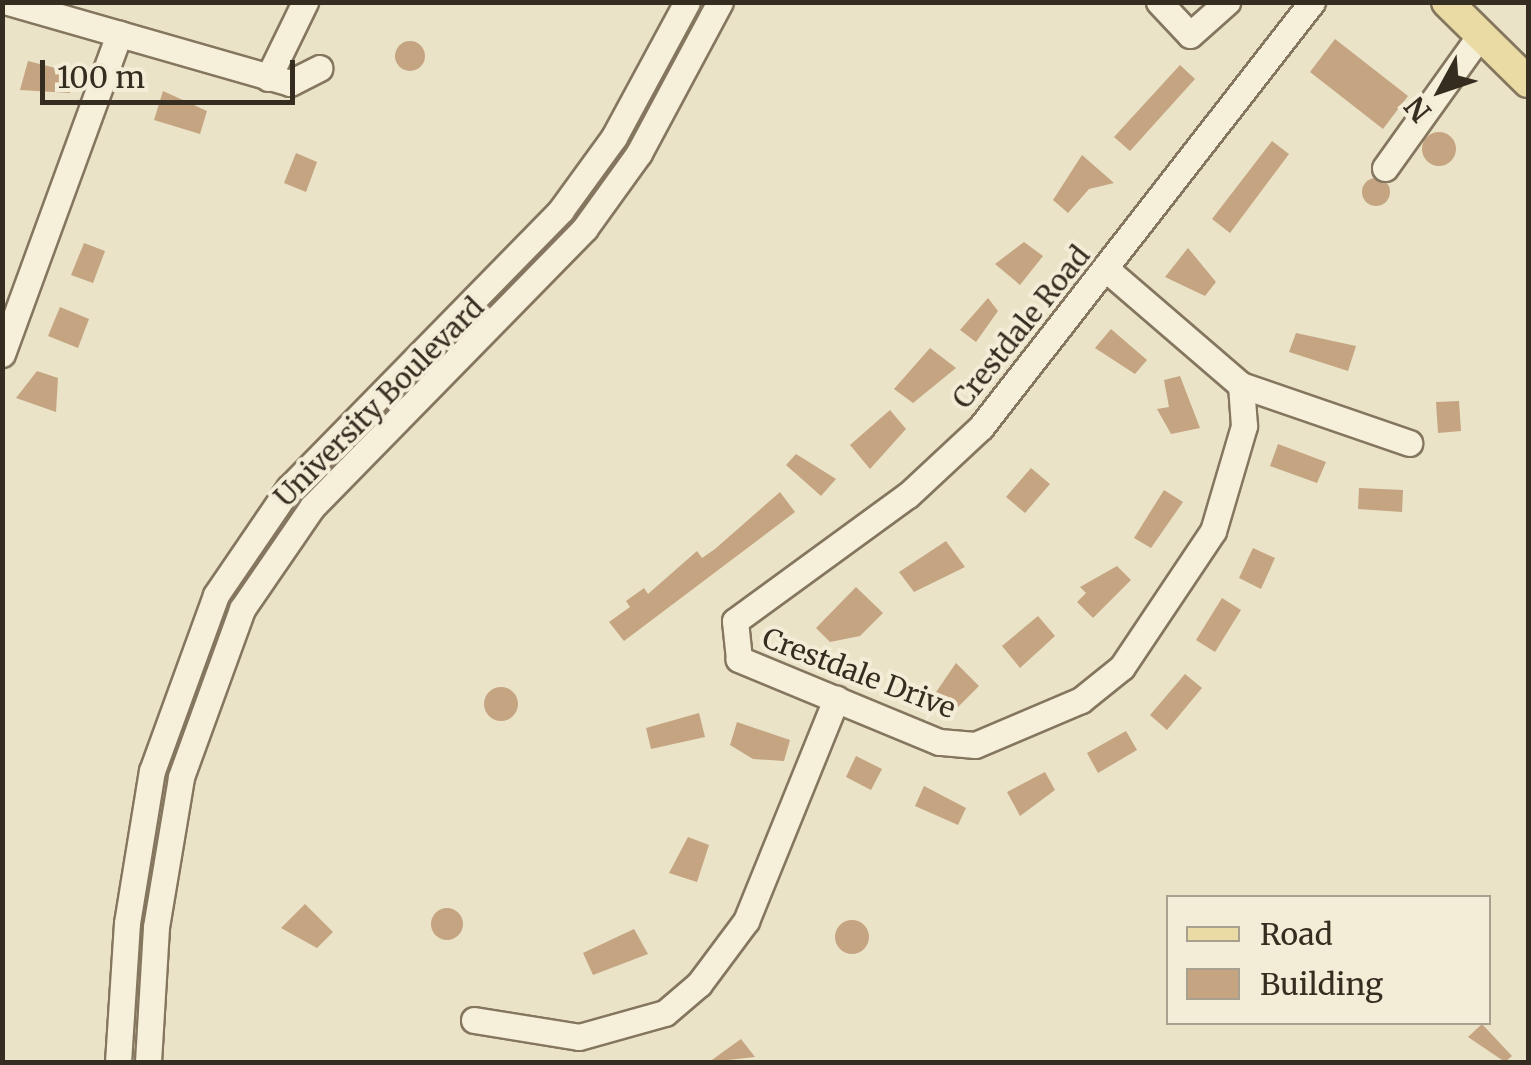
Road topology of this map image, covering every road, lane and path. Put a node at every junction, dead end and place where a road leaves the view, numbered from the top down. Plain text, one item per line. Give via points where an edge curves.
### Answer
1 (8, 2) edge
2 (306, 2) edge
3 (687, 2) edge
4 (720, 2) edge
5 (1159, 2) edge
6 (1226, 2) edge
7 (1447, 2) edge
8 (1297, 9) edge
9 (118, 34) junction
10 (1483, 35) junction
11 (319, 68) dead end
12 (1528, 70) edge
13 (268, 78) junction
14 (1528, 82) edge
15 (1385, 168) dead end
16 (1106, 269) junction
17 (2, 354) edge
18 (1242, 386) junction
19 (1409, 443) dead end
20 (733, 638) joint
21 (836, 699) junction
22 (474, 1020) dead end
23 (118, 1062) edge
24 (148, 1062) edge

1 - 9 street
2 - 13 street
3 - 23 street, University Boulevard via 614,137 562,210 289,488 216,595 152,771 127,924
4 - 24 street, University Boulevard via 656,126 585,228 312,507 242,609 181,778 156,927
5 - 6 street via 1190,36
7 - 10 main road
8 - 16 street, Crestdale Road
9 - 13 street
9 - 17 street
10 - 12 street
10 - 14 main road
10 - 15 street
11 - 13 street via 290,83
16 - 18 street
16 - 20 street, Crestdale Road via 949,460 734,621
18 - 19 street
18 - 21 street, Crestdale Drive via 1244,426 1213,531 1104,685 976,745 939,742
20 - 21 street, Crestdale Drive via 740,658
21 - 22 street via 746,921 699,984 665,1013 578,1038

